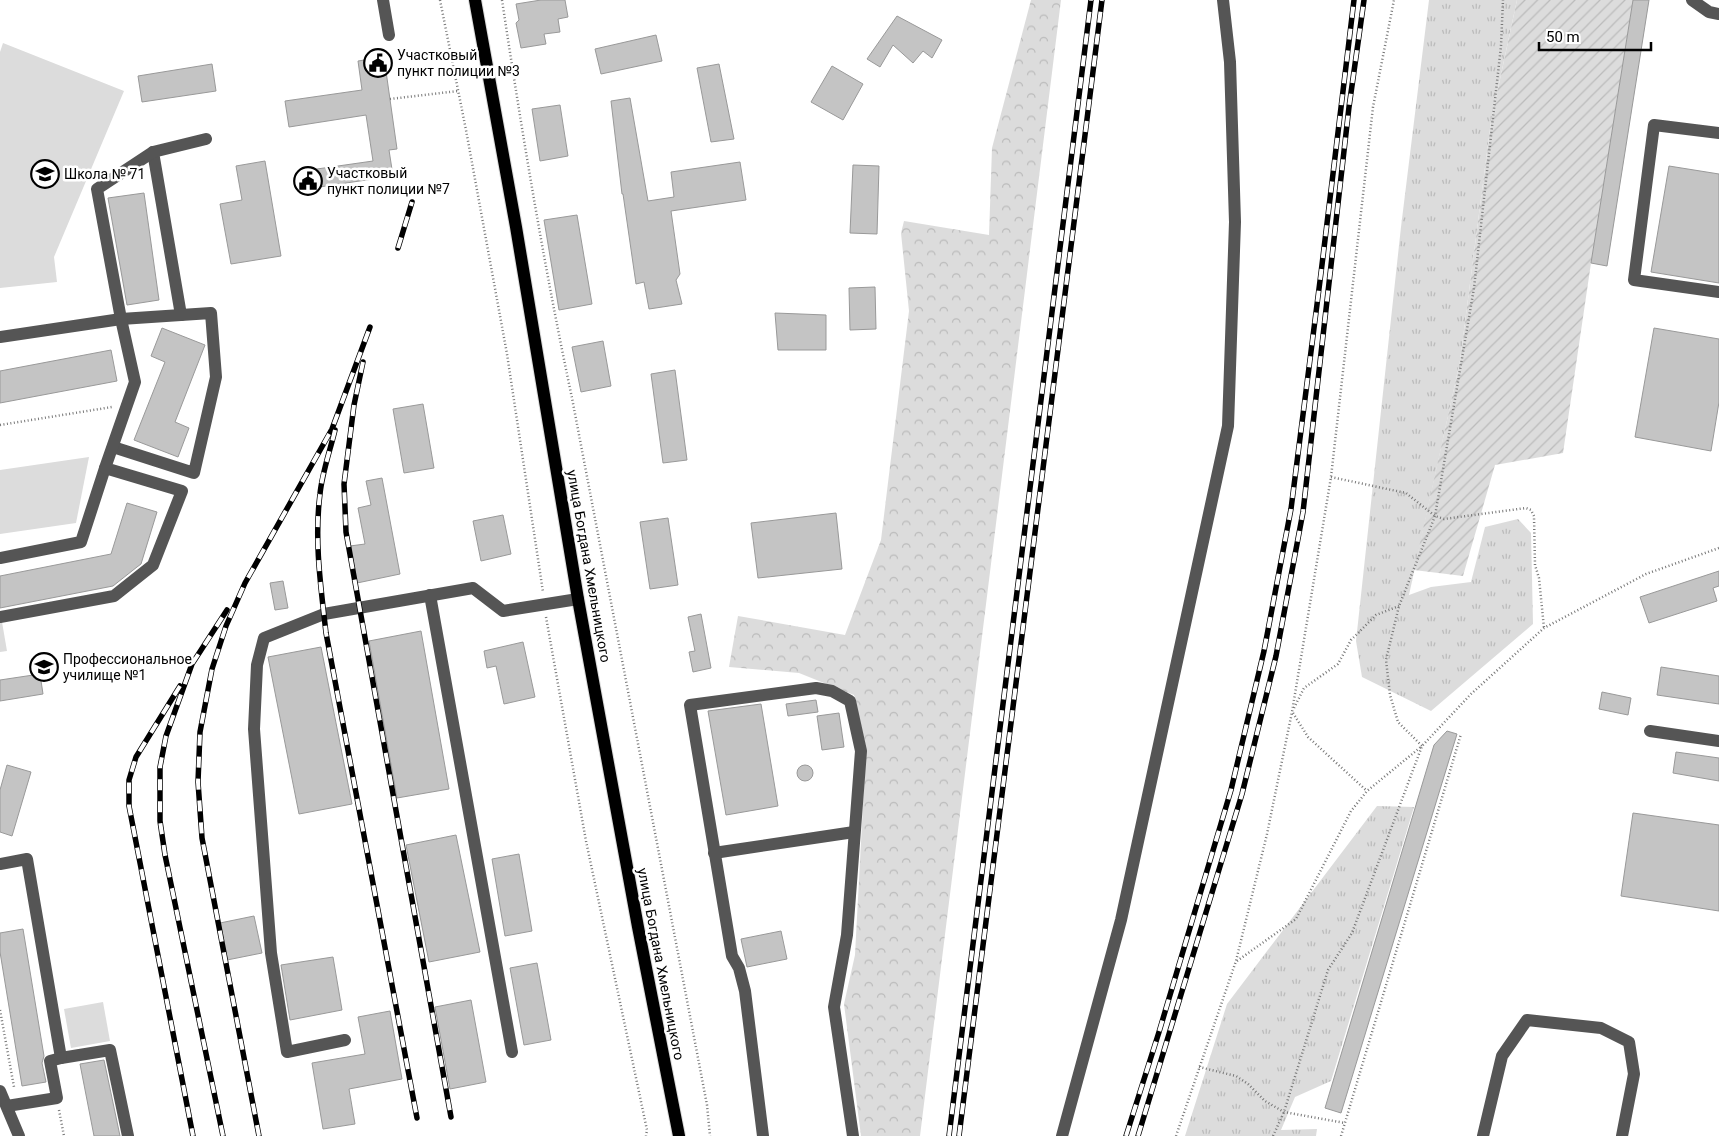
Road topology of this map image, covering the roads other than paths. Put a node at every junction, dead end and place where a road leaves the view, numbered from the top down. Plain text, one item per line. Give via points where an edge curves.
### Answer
1 (383, 0) edge
2 (475, 0) edge
3 (1223, 0) edge
4 (1692, 0) edge
5 (1719, 14) edge
6 (389, 35) dead end
7 (1719, 133) edge
8 (206, 139) dead end
9 (153, 152) junction
10 (1719, 292) edge
11 (181, 315) junction
12 (121, 319) junction
13 (0, 337) edge
14 (112, 447) junction
15 (105, 468) junction
16 (0, 558) edge
17 (430, 596) junction
18 (578, 599) junction
19 (0, 617) edge
20 (1650, 731) dead end
21 (1719, 741) edge
22 (854, 832) junction
23 (714, 853) junction
24 (0, 864) edge
25 (345, 1040) dead end
26 (512, 1052) dead end
27 (62, 1058) junction
28 (0, 1091) edge
29 (12, 1105) junction
30 (19, 1136) edge
31 (128, 1136) edge
32 (679, 1136) edge
33 (763, 1136) edge
34 (853, 1136) edge
35 (1062, 1136) edge
36 (1483, 1136) edge
37 (1622, 1136) edge

1 - 6 street
2 - 18 main road, улица Богдана Хмельницкого
3 - 35 street via 1230,62 1235,222 1228,426 1121,920
4 - 5 street via 1708,12
7 - 10 street via 1654,126 1634,280
8 - 9 street
9 - 11 street
9 - 12 street via 97,189
11 - 12 street
11 - 14 street via 211,313 216,377 194,473
12 - 13 street
12 - 14 street via 135,382
14 - 15 street
15 - 16 street via 81,542
15 - 19 street via 182,491 153,565 114,596
17 - 18 street via 473,588 503,611
17 - 25 street via 324,614 264,638 257,665 254,729 270,944 287,1052
17 - 26 street
18 - 32 main road, улица Богдана Хмельницкого
20 - 21 street
22 - 23 street
22 - 23 street via 861,751 850,701 832,691 816,688 690,705
22 - 34 street via 847,935 834,1007
23 - 33 street via 732,956 746,991
24 - 27 street via 27,859
27 - 29 street via 50,1061 57,1098
27 - 31 street via 110,1050
28 - 29 street
29 - 30 street
36 - 37 street via 1502,1056 1527,1020 1601,1028 1629,1042 1634,1074

